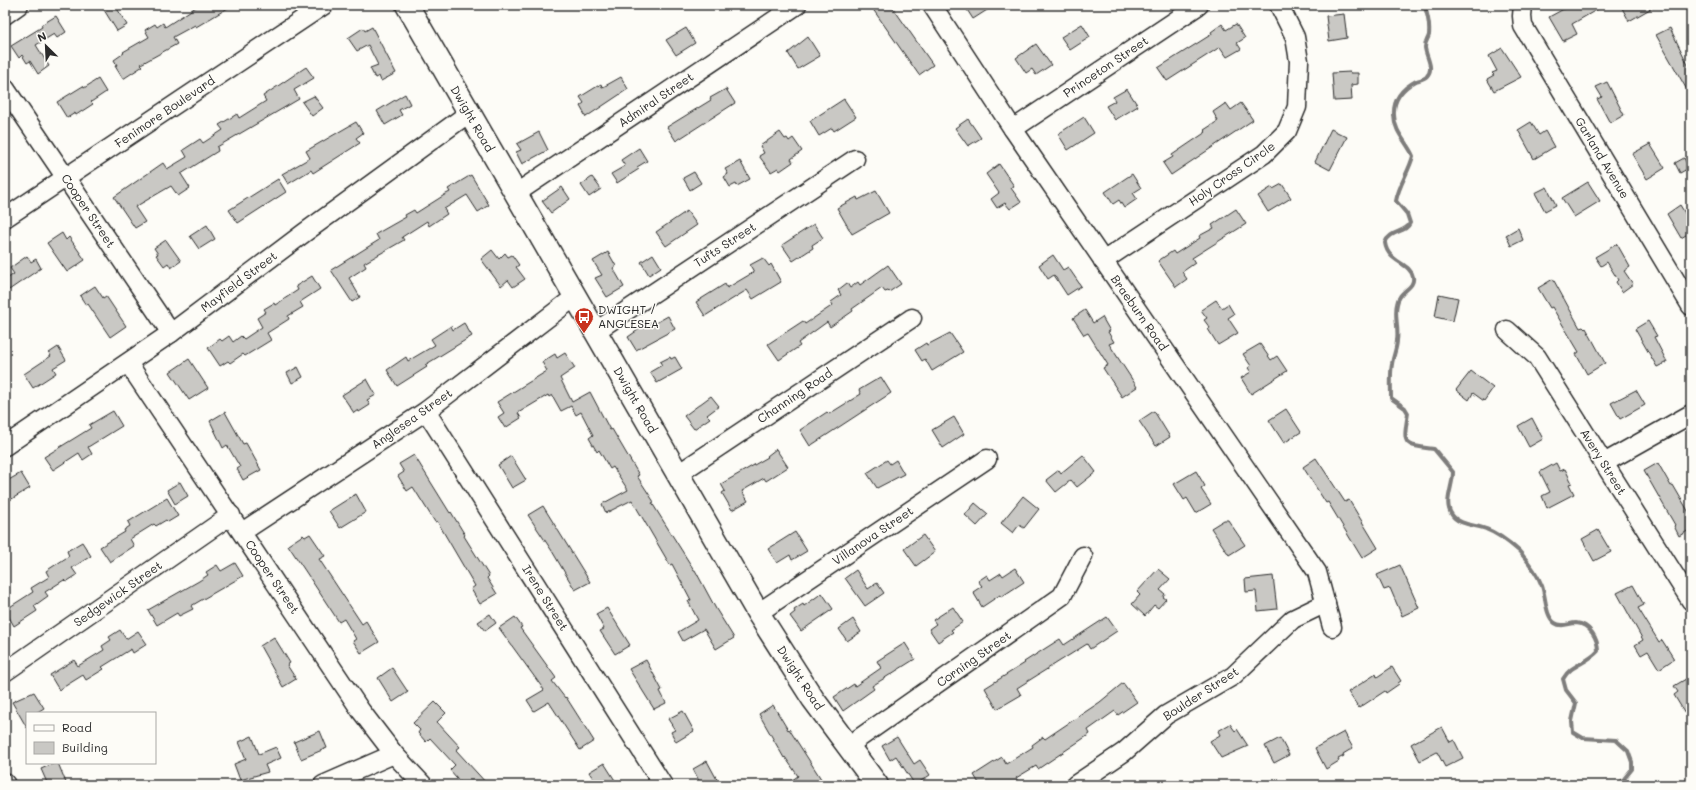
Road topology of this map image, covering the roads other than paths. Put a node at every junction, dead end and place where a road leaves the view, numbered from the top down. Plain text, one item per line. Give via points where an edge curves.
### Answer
1 (19, 5) edge
2 (324, 5) edge
3 (407, 5) edge
4 (797, 5) edge
5 (932, 5) edge
6 (1199, 5) edge
7 (1280, 5) edge
8 (1523, 6) edge
9 (5, 14) edge
10 (5, 88) edge
11 (469, 114) junction
12 (1013, 129) junction
13 (854, 159) dead end
14 (66, 177) junction
15 (515, 194) junction
16 (5, 218) edge
17 (1103, 261) junction
18 (576, 296) junction
19 (1691, 306) edge
20 (912, 318) dead end
21 (1507, 330) dead end
22 (596, 331) junction
23 (170, 333) junction
24 (128, 363) junction
25 (426, 411) junction
26 (1691, 414) edge
27 (5, 446) edge
28 (988, 459) dead end
29 (1604, 463) junction
30 (678, 474) junction
31 (231, 515) junction
32 (242, 532) junction
33 (1083, 556) dead end
34 (1691, 601) edge
35 (1326, 603) junction
36 (758, 613) junction
37 (1332, 627) dead end
38 (5, 672) edge
39 (848, 746) junction
40 (394, 754) junction
41 (323, 785) edge
42 (423, 785) edge
43 (664, 785) edge
44 (877, 785) edge
45 (1075, 785) edge

1 - 9 street
2 - 14 street, Fenimore Boulevard
3 - 11 main road, Dwight Road
4 - 15 street, Admiral Street
5 - 12 street, Braeburn Road
6 - 12 street, Princeton Street
7 - 17 street, Holy Cross Circle via 1296,37 1299,61 1297,107 1287,131 1264,154
8 - 19 street, Garland Avenue via 1523,26
10 - 14 street, Cooper Street
11 - 15 main road, Dwight Road
11 - 23 street, Mayfield Street
12 - 17 street, Braeburn Road
13 - 22 street, Tufts Street
14 - 16 street, Fenimore Boulevard
14 - 23 street, Cooper Street
15 - 18 main road, Dwight Road
17 - 35 street, Braeburn Road via 1317,572
18 - 22 main road, Dwight Road
18 - 25 street, Anglesea Street
20 - 30 street, Channing Road
21 - 29 street, Avery Street via 1537,357
22 - 30 main road, Dwight Road
23 - 24 street, Mayfield Street
24 - 27 street, Mayfield Street
24 - 31 street, Cooper Street
25 - 32 street, Anglesea Street
25 - 43 street, Irene Street
26 - 29 street
28 - 36 street, Villanova Street
29 - 34 street, Avery Street
30 - 36 main road, Dwight Road
31 - 32 street, Cooper Street
31 - 38 street, Sedgewick Street
32 - 40 street, Cooper Street via 361,711
33 - 39 street, Corning Street via 1062,596
35 - 37 street, Braeburn Road
35 - 45 street, Boulder Street via 1293,619 1233,676 1166,715 1124,752
36 - 39 main road, Dwight Road
39 - 44 main road, Dwight Road
40 - 41 street
40 - 42 street, Cooper Street

